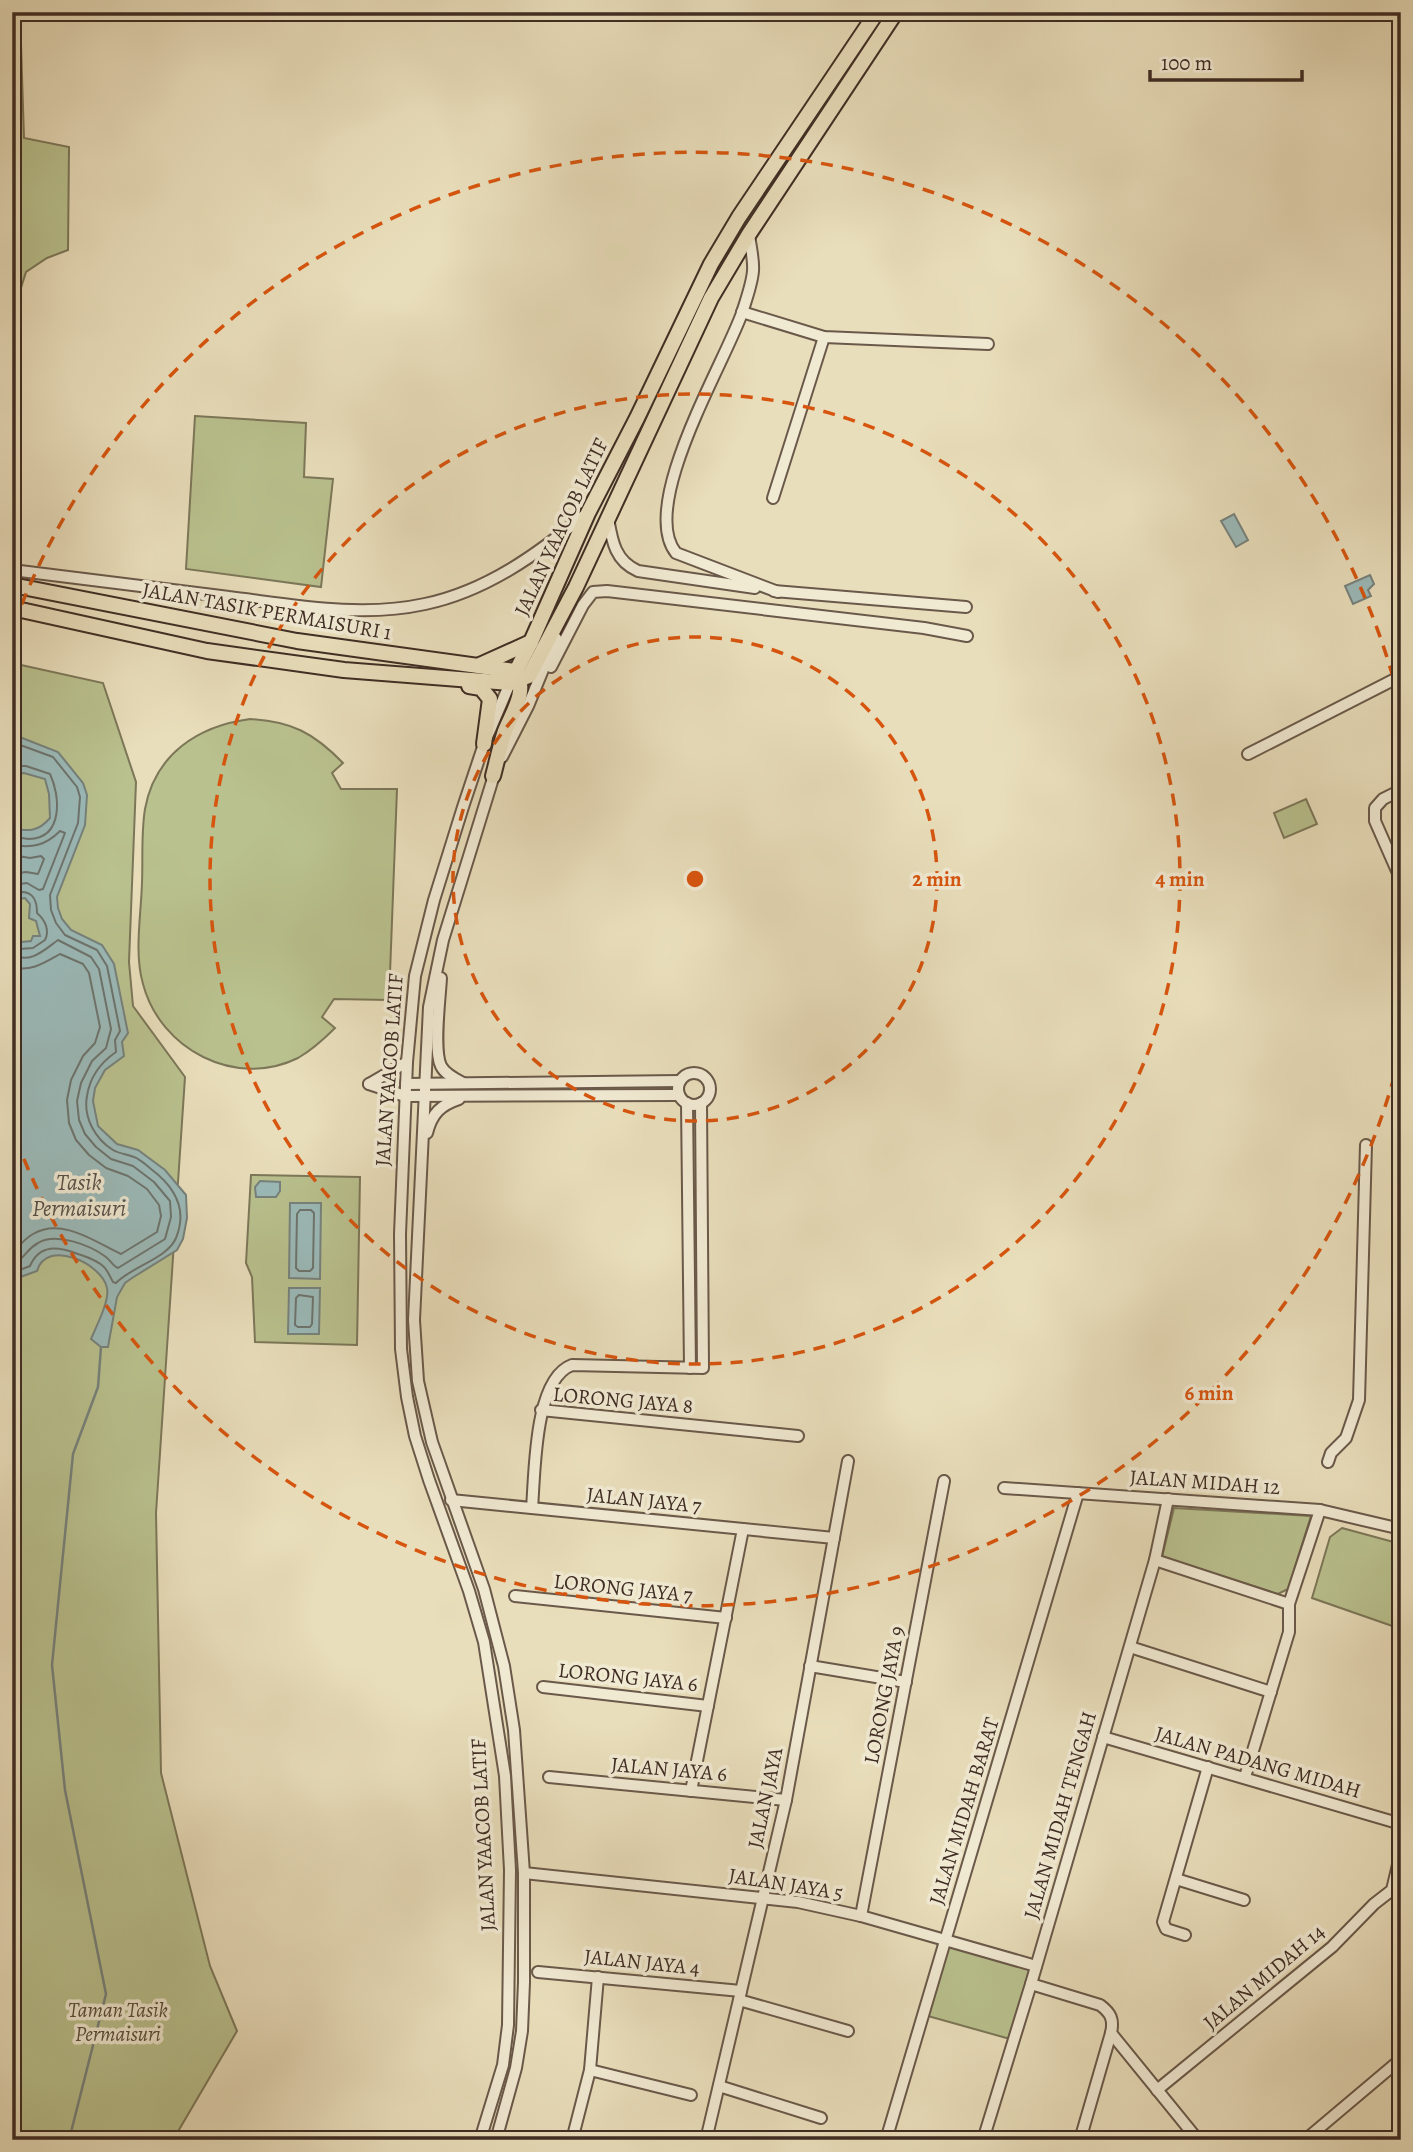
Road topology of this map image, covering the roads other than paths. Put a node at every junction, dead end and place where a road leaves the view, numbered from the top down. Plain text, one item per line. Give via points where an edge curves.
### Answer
1 (877, 12) edge
2 (896, 12) edge
3 (749, 234) junction
4 (742, 312) junction
5 (824, 337) junction
6 (988, 344) dead end
7 (773, 498) dead end
8 (588, 513) junction
9 (608, 519) junction
10 (12, 570) edge
11 (12, 585) edge
12 (576, 587) junction
13 (778, 592) junction
14 (966, 607) dead end
15 (12, 608) edge
16 (967, 636) dead end
17 (297, 640) junction
18 (531, 642) junction
19 (296, 663) junction
20 (479, 665) junction
21 (1401, 676) edge
22 (427, 678) junction
23 (515, 678) junction
24 (528, 706) junction
25 (484, 744) junction
26 (1248, 754) dead end
27 (493, 776) junction
28 (1401, 790) edge
29 (1401, 880) edge
30 (443, 940) junction
31 (407, 1062) junction
32 (680, 1081) junction
33 (424, 1083) junction
34 (463, 1083) junction
35 (406, 1084) junction
36 (405, 1096) junction
37 (424, 1096) junction
38 (466, 1096) junction
39 (683, 1099) junction
40 (701, 1103) junction
41 (1366, 1145) dead end
42 (422, 1149) junction
43 (690, 1368) junction
44 (541, 1410) junction
45 (798, 1436) dead end
46 (848, 1461) dead end
47 (1328, 1462) dead end
48 (944, 1481) dead end
49 (1004, 1488) dead end
50 (1078, 1493) junction
51 (1167, 1499) junction
52 (451, 1500) junction
53 (531, 1508) junction
54 (1320, 1510) junction
55 (743, 1529) junction
56 (1401, 1529) edge
57 (834, 1538) junction
58 (1155, 1560) junction
59 (515, 1596) dead end
60 (1289, 1604) junction
61 (726, 1618) junction
62 (1130, 1647) junction
63 (810, 1666) junction
64 (906, 1682) junction
65 (543, 1687) dead end
66 (1271, 1692) junction
67 (708, 1706) junction
68 (1103, 1737) junction
69 (1208, 1767) junction
70 (548, 1777) dead end
71 (1245, 1777) junction
72 (691, 1791) junction
73 (786, 1800) junction
74 (1401, 1824) edge
75 (1401, 1852) edge
76 (524, 1873) junction
77 (1176, 1879) junction
78 (1396, 1891) edge
79 (764, 1897) junction
80 (1244, 1900) dead end
81 (861, 1916) junction
82 (1185, 1935) dead end
83 (946, 1941) junction
84 (1036, 1966) junction
85 (538, 1972) dead end
86 (598, 1977) junction
87 (1031, 1984) junction
88 (740, 1996) junction
89 (848, 2031) dead end
90 (1111, 2033) junction
91 (1401, 2059) edge
92 (590, 2070) junction
93 (719, 2086) junction
94 (1157, 2090) junction
95 (691, 2095) dead end
96 (821, 2118) dead end
97 (480, 2140) edge
98 (496, 2140) edge
99 (572, 2140) edge
100 (706, 2140) edge
101 (886, 2140) edge
102 (983, 2140) edge
103 (1080, 2140) edge
104 (1198, 2140) edge
105 (1305, 2140) edge

1 - 8 main road, JALAN YAACOB LATIF via 718,253
2 - 3 main road, JALAN YAACOB LATIF
3 - 4 street via 753,271
3 - 9 main road, JALAN YAACOB LATIF via 711,298
4 - 5 street
4 - 13 street via 676,463 667,542 676,553
5 - 6 street
5 - 7 street
8 - 10 street via 504,574 427,604 388,610 304,606
8 - 18 main road, JALAN YAACOB LATIF
9 - 12 main road, JALAN YAACOB LATIF
9 - 13 street via 612,545 625,565 638,571
11 - 17 main road, JALAN TASIK PERMAISURI 1
12 - 23 main road via 535,668 529,676
12 - 24 street, JALAN YAACOB LATIF
13 - 14 street
15 - 19 main road, JALAN TASIK PERMAISURI 1 via 207,651
16 - 24 street via 593,592
17 - 19 main road
17 - 20 main road, JALAN TASIK PERMAISURI 1
18 - 20 main road
18 - 23 main road, JALAN YAACOB LATIF
19 - 22 main road, JALAN TASIK PERMAISURI 1
20 - 23 main road, JALAN TASIK PERMAISURI 1
21 - 26 street
22 - 23 main road, JALAN TASIK PERMAISURI 1
22 - 25 main road via 481,688 488,694
23 - 25 street, JALAN YAACOB LATIF
23 - 27 main road via 520,697
24 - 27 street, JALAN YAACOB LATIF
25 - 31 street, JALAN YAACOB LATIF via 421,948
27 - 30 street, JALAN YAACOB LATIF
28 - 29 street via 1375,808 1375,821
30 - 33 street, JALAN YAACOB LATIF via 429,1007
30 - 34 street via 438,1052 447,1074
31 - 35 street, JALAN YAACOB LATIF
31 - 36 street via 369,1084
32 - 34 street
32 - 39 street
32 - 40 street via 693,1073 707,1079 709,1093
33 - 34 street
33 - 35 street
33 - 37 street, JALAN YAACOB LATIF
35 - 36 street, JALAN YAACOB LATIF
36 - 37 street
36 - 97 street, JALAN YAACOB LATIF via 400,1256 401,1349 407,1397 425,1469 484,1642 505,1776 510,1870 508,2025 503,2065
37 - 38 street
37 - 42 street, JALAN YAACOB LATIF
38 - 39 street
38 - 42 street via 445,1104 433,1116
39 - 40 street
39 - 43 street
40 - 43 street via 703,1368
41 - 47 street via 1359,1400 1346,1438
42 - 52 street, JALAN YAACOB LATIF via 414,1320 418,1381
43 - 44 street via 572,1365 557,1374
44 - 45 street, LORONG JAYA 8
44 - 53 street, LORONG JAYA 8
46 - 57 street, JALAN JAYA
48 - 64 street, LORONG JAYA 9
49 - 50 street, JALAN MIDAH 12
50 - 51 street, JALAN MIDAH 12
50 - 83 street, JALAN MIDAH BARAT
51 - 54 street, JALAN MIDAH 12
51 - 58 street, JALAN MIDAH TENGAH
52 - 53 street, JALAN JAYA 7
52 - 76 street, JALAN YAACOB LATIF via 484,1589 504,1666 515,1743
53 - 55 street, JALAN JAYA 7
54 - 56 street, JALAN MIDAH 12
54 - 60 street
55 - 57 street, JALAN JAYA 7
55 - 61 street
57 - 63 street, JALAN JAYA
58 - 60 street
58 - 62 street, JALAN MIDAH TENGAH
59 - 61 street, LORONG JAYA 7
60 - 66 street via 1289,1632
61 - 67 street
62 - 66 street
62 - 68 street, JALAN MIDAH TENGAH
63 - 64 street
63 - 73 street, JALAN JAYA
64 - 81 street, LORONG JAYA 9
65 - 67 street, LORONG JAYA 6
66 - 71 street
67 - 72 street
68 - 69 street, JALAN PADANG MIDAH
68 - 84 street, JALAN MIDAH TENGAH
69 - 71 street, JALAN PADANG MIDAH
69 - 77 street
70 - 72 street, JALAN JAYA 6
71 - 74 street, JALAN PADANG MIDAH
72 - 73 street, JALAN JAYA 6
73 - 79 street, JALAN JAYA
75 - 78 street, JALAN MIDAH 14
76 - 79 street, JALAN JAYA 5
76 - 98 street, JALAN YAACOB LATIF via 522,2031
77 - 80 street
77 - 82 street via 1163,1922 1166,1929
78 - 94 street, JALAN MIDAH 14 via 1374,1904 1332,1947
79 - 81 street, JALAN JAYA 5
79 - 88 street, JALAN JAYA
81 - 83 street, JALAN JAYA 5
83 - 84 street, JALAN JAYA 5
83 - 101 street, JALAN MIDAH BARAT
84 - 87 street, JALAN MIDAH TENGAH
85 - 86 street, JALAN JAYA 4
86 - 88 street, JALAN JAYA 4
86 - 92 street
87 - 90 street via 1100,2005 1114,2023
87 - 102 street, JALAN MIDAH TENGAH
88 - 89 street, JALAN JAYA 4
88 - 93 street, JALAN JAYA
90 - 94 street
90 - 103 street
91 - 105 street
92 - 95 street
92 - 99 street
93 - 96 street
93 - 100 street, JALAN JAYA
94 - 104 street

